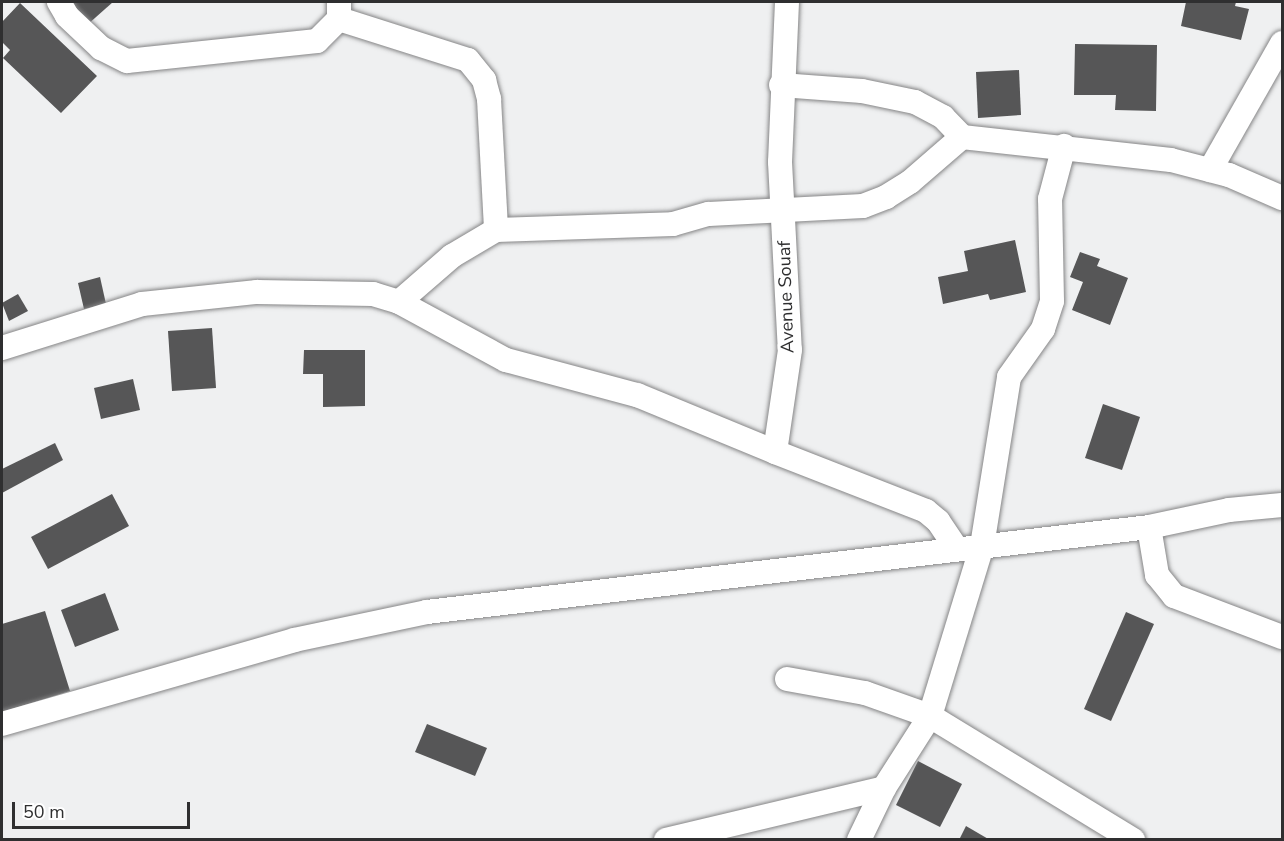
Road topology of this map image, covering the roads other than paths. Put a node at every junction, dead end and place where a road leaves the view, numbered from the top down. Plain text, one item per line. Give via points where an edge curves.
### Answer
1 (59, 2) edge
2 (787, 2) edge
3 (339, 10) edge
4 (1282, 43) edge
5 (781, 85) junction
6 (962, 137) junction
7 (1064, 146) junction
8 (1210, 170) junction
9 (1282, 198) edge
10 (782, 212) junction
11 (496, 230) junction
12 (399, 302) junction
13 (2, 348) edge
14 (775, 452) junction
15 (1282, 505) edge
16 (1149, 527) junction
17 (982, 546) junction
18 (957, 549) junction
19 (1282, 637) edge
20 (787, 680) dead end
21 (930, 716) junction
22 (2, 724) edge
23 (884, 788) junction
24 (666, 840) edge
25 (859, 840) edge
26 (1134, 840) edge

1 - 3 street via 67,16 101,48 127,61 316,40
2 - 5 street, Avenue Souaf
3 - 11 street via 468,60 484,80 489,99
4 - 8 street
5 - 6 street via 862,91 915,102 944,117
5 - 10 street, Avenue Souaf
6 - 7 street
6 - 10 street via 940,159 886,197 863,206
7 - 8 street via 1172,160
7 - 17 street via 1050,199 1052,301 1043,330 1009,377
8 - 9 street
10 - 11 street via 709,214 673,224
10 - 14 street, Avenue Souaf via 790,350
11 - 12 street via 452,256
12 - 13 street via 373,294 210,295 142,304
12 - 14 street via 506,360 637,395
14 - 18 street via 926,511
15 - 16 street via 1230,510
16 - 17 street
16 - 19 street via 1157,574 1174,596
17 - 18 street
17 - 21 street
18 - 22 street via 427,612 294,640
20 - 21 street via 865,693
21 - 23 street
21 - 26 street
23 - 24 street
23 - 25 street

